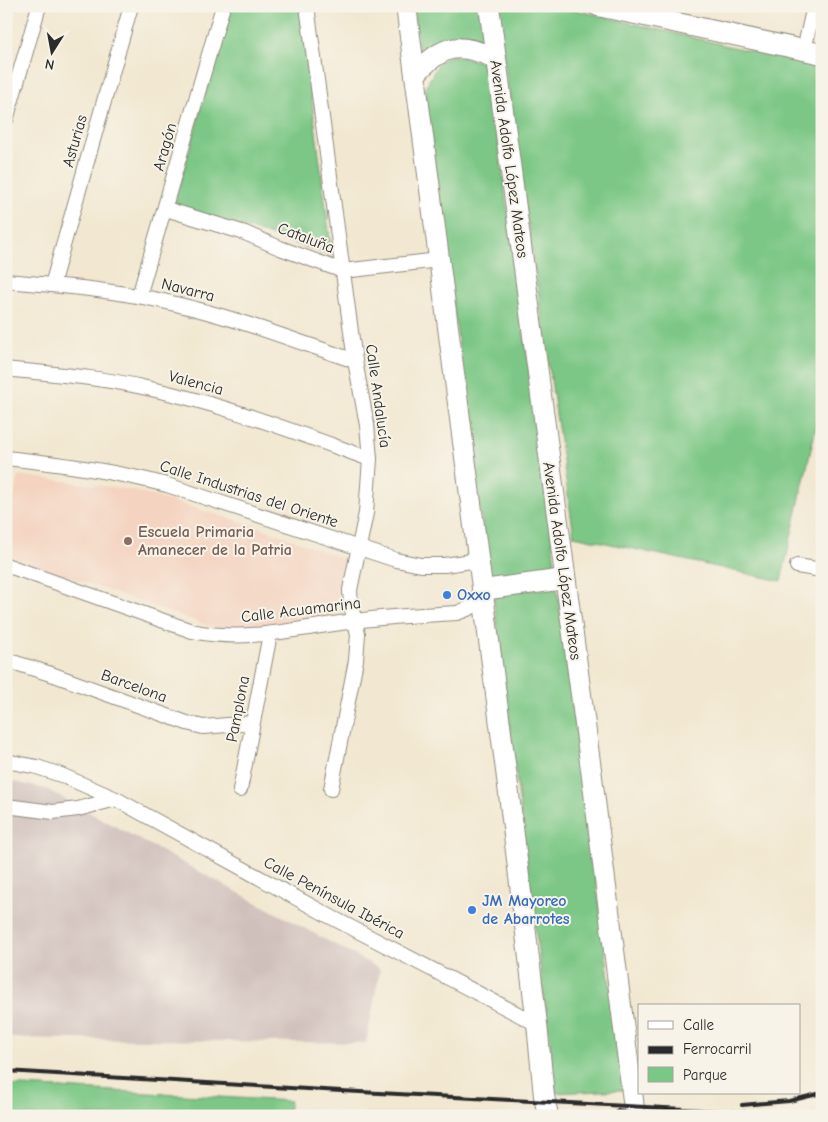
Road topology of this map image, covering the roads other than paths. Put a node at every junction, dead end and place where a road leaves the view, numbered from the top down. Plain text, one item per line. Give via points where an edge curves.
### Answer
1 (39, 6) edge
2 (131, 6) edge
3 (223, 6) edge
4 (306, 6) edge
5 (406, 6) edge
6 (488, 6) edge
7 (598, 6) edge
8 (814, 6) edge
9 (813, 52) edge
10 (496, 58) junction
11 (415, 74) junction
12 (6, 120) edge
13 (166, 209) junction
14 (438, 260) junction
15 (343, 271) junction
16 (6, 281) edge
17 (52, 285) junction
18 (139, 296) junction
19 (356, 361) junction
20 (6, 369) edge
21 (370, 459) junction
22 (7, 462) edge
23 (359, 548) junction
24 (479, 560) junction
25 (6, 565) edge
26 (797, 566) dead end
27 (822, 570) edge
28 (565, 579) junction
29 (482, 590) junction
30 (355, 620) junction
31 (270, 634) junction
32 (6, 660) edge
33 (252, 723) junction
34 (6, 761) edge
35 (331, 789) dead end
36 (240, 790) dead end
37 (116, 800) junction
38 (6, 806) edge
39 (537, 1024) junction
40 (548, 1116) edge
41 (635, 1116) edge

1 - 12 street
2 - 17 street, Asturias
3 - 13 street, Aragón
4 - 15 street, Calle Andalucía
5 - 11 main road
6 - 10 main road, Avenida Adolfo López Mateos
7 - 9 main road
8 - 9 street
10 - 11 main road via 463,47 449,49 436,54
10 - 28 main road, Avenida Adolfo López Mateos
11 - 14 main road
13 - 15 street, Cataluña via 244,233
13 - 18 street, Aragón
14 - 15 street, Cataluña
14 - 24 main road
15 - 19 street, Calle Andalucía
16 - 17 street, Navarra
17 - 18 street, Navarra
18 - 19 street, Navarra via 222,316
19 - 21 street, Calle Andalucía
20 - 21 street, Valencia via 141,386 249,416
21 - 23 street, Calle Andalucía via 369,488
22 - 23 street, Calle Industrias del Oriente via 68,465 132,476
23 - 24 street, Calle Industrias del Oriente via 421,565
23 - 30 street, Calle Andalucía via 350,590
24 - 29 main road
25 - 31 street, Calle Acuamarina via 192,631 232,637
26 - 27 street
28 - 29 main road
28 - 41 main road, Avenida Adolfo López Mateos
29 - 30 street, Calle Acuamarina via 470,608 457,613
29 - 39 main road
30 - 31 street, Calle Acuamarina
30 - 35 street, Calle Andalucía via 358,634 356,660
31 - 33 street, Pamplona
32 - 33 street, Barcelona via 187,724 204,727
33 - 36 street, Pamplona
34 - 37 street, Calle Península Ibérica via 61,775
37 - 38 street via 53,812
37 - 39 street, Calle Península Ibérica
39 - 40 main road

